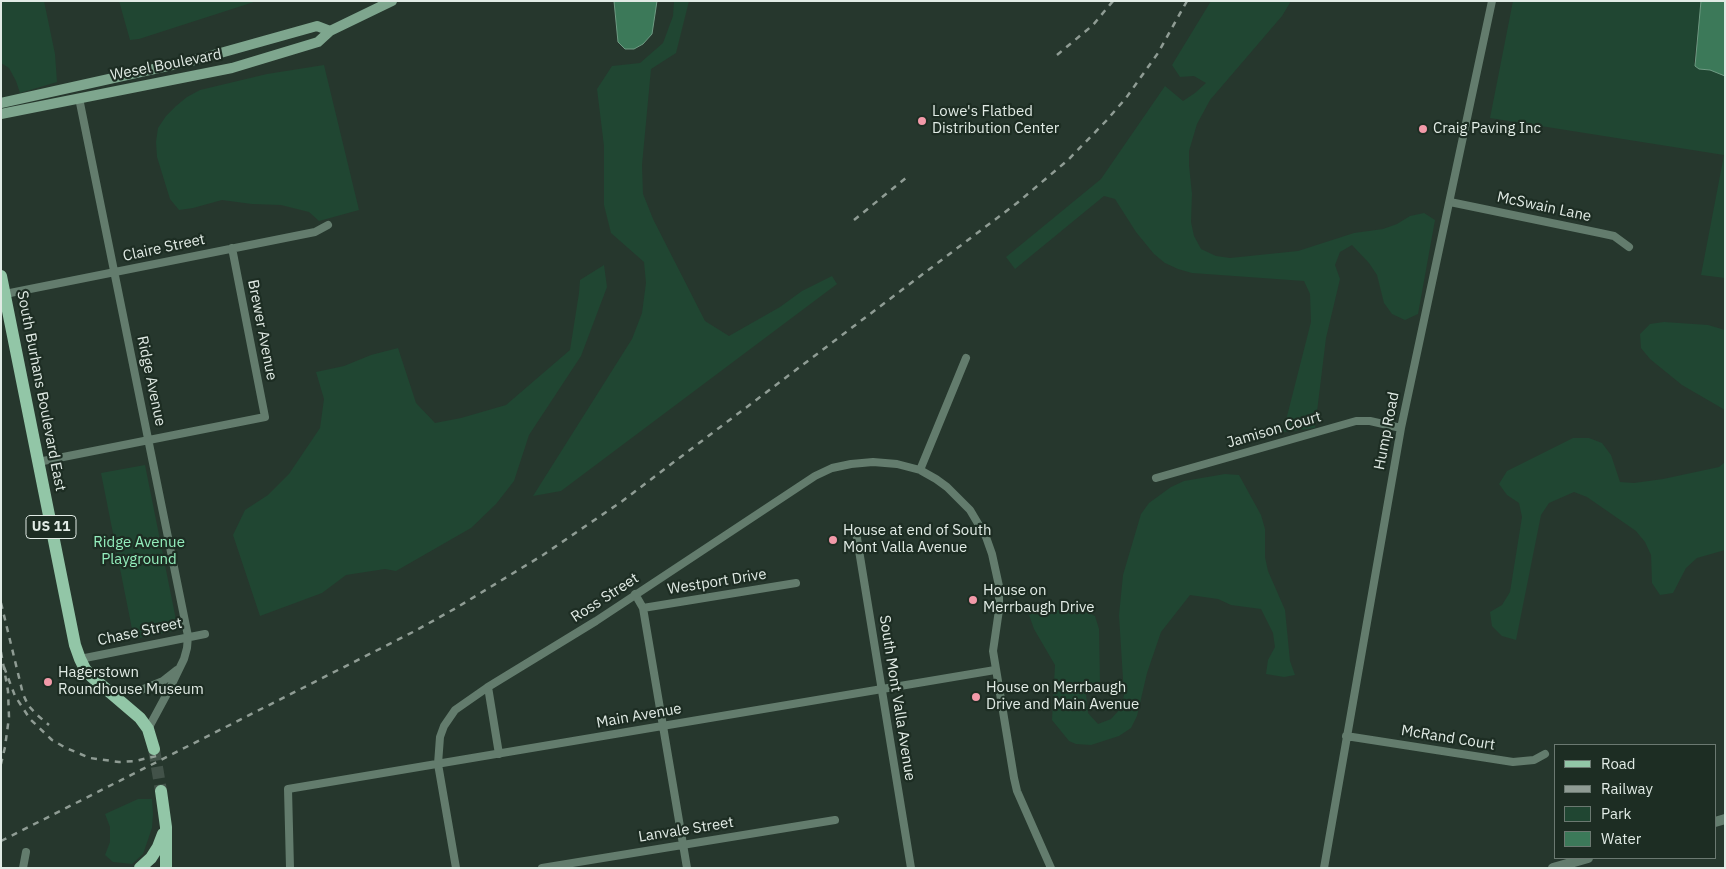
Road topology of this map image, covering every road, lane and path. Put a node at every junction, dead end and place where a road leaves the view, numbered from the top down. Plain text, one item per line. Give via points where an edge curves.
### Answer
1 (392, 1) edge
2 (1492, 1) edge
3 (330, 31) junction
4 (79, 98) junction
5 (1, 103) edge
6 (1, 114) edge
7 (1450, 202) junction
8 (328, 224) dead end
9 (1629, 247) dead end
10 (232, 248) junction
11 (114, 272) junction
12 (1, 276) edge
13 (5, 294) junction
14 (966, 358) dead end
15 (1401, 428) junction
16 (149, 440) junction
17 (38, 462) junction
18 (920, 470) junction
19 (1156, 478) dead end
20 (856, 532) dead end
21 (796, 582) dead end
22 (635, 594) junction
23 (643, 608) junction
24 (205, 634) dead end
25 (188, 636) junction
26 (80, 659) junction
27 (178, 668) junction
28 (995, 670) junction
29 (488, 687) junction
30 (882, 689) junction
31 (108, 691) junction
32 (663, 726) junction
33 (148, 729) junction
34 (1346, 736) junction
35 (154, 749) tunnel mouth
36 (498, 754) junction
37 (1545, 754) dead end
38 (438, 764) junction
39 (162, 791) tunnel mouth
40 (836, 820) dead end
41 (166, 827) junction
42 (683, 844) junction
43 (26, 852) dead end
44 (1584, 859) edge
45 (23, 868) edge
46 (140, 868) edge
47 (166, 868) edge
48 (290, 868) edge
49 (456, 868) edge
50 (542, 868) edge
51 (687, 868) edge
52 (911, 868) edge
53 (1051, 868) edge
54 (1324, 868) edge
55 (1552, 868) edge

1 - 3 main road, Wesel Boulevard
2 - 7 street, Hump Road
3 - 4 main road, Wesel Boulevard via 318,42 232,68
3 - 5 main road, Wesel Boulevard via 317,26 208,57
4 - 6 main road, Wesel Boulevard
4 - 11 street, Ridge Avenue
7 - 9 street, McSwain Lane via 1614,236
7 - 15 street, Hump Road
8 - 10 street, Claire Street via 315,232
10 - 11 street, Claire Street
10 - 16 street, Brewer Avenue via 265,417
11 - 13 street, Claire Street
11 - 16 street, Ridge Avenue
12 - 13 main road, South Burhans Boulevard East / US 11
13 - 17 main road, South Burhans Boulevard East / US 11
14 - 18 street
15 - 19 street, Jamison Court via 1356,421
15 - 34 street, Hump Road
16 - 17 street
16 - 25 street, Ridge Avenue
17 - 26 main road, South Burhans Boulevard East / US 11
18 - 22 street, Ross Street via 872,462 832,468
18 - 28 street, Ross Street via 960,498 986,537 1000,597 992,651
20 - 30 street, South Mont Valla Avenue
21 - 23 street, Westport Drive
22 - 23 street
22 - 29 street, Ross Street
23 - 32 street
24 - 25 street, Chase Street
25 - 26 street, Chase Street
25 - 27 street, Ridge Avenue via 187,648
26 - 31 main road, South Burhans Boulevard East / US 11 via 85,669
27 - 31 street, Ridge Avenue via 163,682 141,690
27 - 33 street, Ridge Avenue
28 - 30 street, Main Avenue
28 - 53 street, Ross Street via 1017,791
29 - 36 street
29 - 38 street, Ross Street via 462,703 449,718 440,737
30 - 32 street, Main Avenue
30 - 52 street, South Mont Valla Avenue
31 - 33 main road, South Burhans Boulevard East / US 11
32 - 36 street, Main Avenue
32 - 42 street
33 - 35 main road, South Burhans Boulevard East / US 11
34 - 37 street, McRand Court via 1513,762 1534,760
34 - 54 street, Hump Road
36 - 38 street, Main Avenue
38 - 48 street, Main Avenue via 288,789
38 - 49 street, Ross Street
39 - 41 main road
40 - 42 street, Lanvale Street
41 - 46 main road via 158,847
41 - 47 main road
42 - 50 street, Lanvale Street
42 - 51 street
43 - 45 street
44 - 55 street

